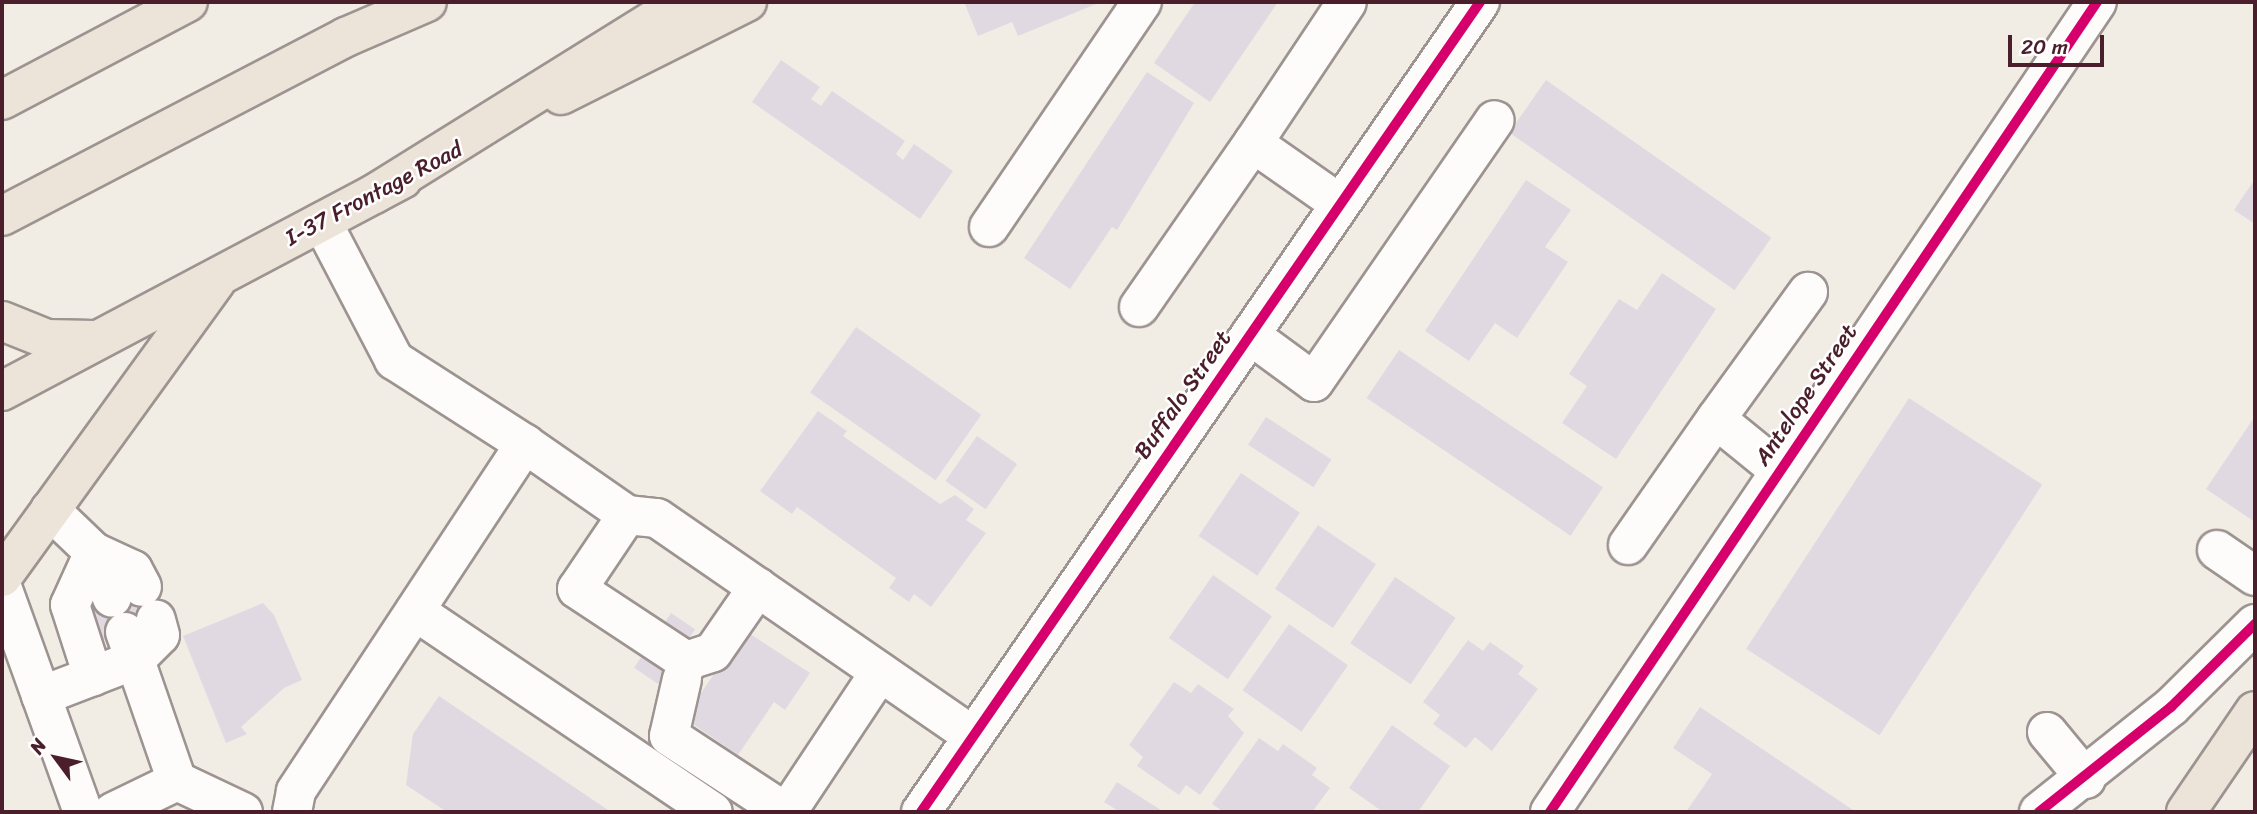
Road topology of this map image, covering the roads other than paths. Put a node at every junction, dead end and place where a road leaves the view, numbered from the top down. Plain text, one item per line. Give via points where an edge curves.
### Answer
1 (188, 2) edge
2 (427, 2) edge
3 (682, 2) edge
4 (747, 2) edge
5 (1142, 2) edge
6 (1347, 2) edge
7 (1480, 2) edge
8 (2097, 2) edge
9 (2, 100) edge
10 (1495, 120) dead end
11 (1252, 144) junction
12 (374, 194) junction
13 (1340, 204) junction
14 (7, 213) edge
15 (322, 222) junction
16 (989, 227) dead end
17 (221, 275) junction
18 (1808, 292) dead end
19 (1139, 307) dead end
20 (2, 321) edge
21 (1250, 335) junction
22 (98, 340) junction
23 (2, 391) edge
24 (1716, 419) junction
25 (525, 444) junction
26 (1780, 471) junction
27 (50, 510) junction
28 (627, 515) junction
29 (1628, 545) dead end
30 (2217, 550) dead end
31 (94, 552) junction
32 (2255, 576) edge
33 (2, 577) edge
34 (2, 587) edge
35 (758, 587) junction
36 (415, 611) junction
37 (134, 620) junction
38 (2255, 624) edge
39 (15, 662) edge
40 (685, 669) junction
41 (880, 672) junction
42 (93, 676) junction
43 (41, 696) junction
44 (2255, 711) edge
45 (2047, 732) dead end
46 (974, 736) junction
47 (2086, 779) junction
48 (177, 781) junction
49 (83, 812) edge
50 (113, 812) edge
51 (243, 812) edge
52 (292, 812) edge
53 (713, 812) edge
54 (786, 812) edge
55 (921, 812) edge
56 (1550, 812) edge
57 (2039, 812) edge
58 (2186, 812) edge

1 - 9 main road
2 - 14 main road via 346,37
3 - 12 main road
4 - 12 main road, I-37 Frontage Road
5 - 16 street
6 - 11 street
7 - 13 street, Buffalo Street
8 - 26 street, Antelope Street
10 - 21 street via 1314,382
11 - 13 street
11 - 19 street
12 - 15 main road, I-37 Frontage Road
13 - 21 street, Buffalo Street
15 - 17 main road, I-37 Frontage Road
15 - 25 street via 394,360
17 - 22 main road, I-37 Frontage Road
17 - 27 main road
18 - 24 street
20 - 22 main road via 47,339
21 - 46 street, Buffalo Street
22 - 23 main road, I-37 Frontage Road
24 - 26 street
24 - 29 street
25 - 28 street
25 - 36 street
26 - 56 street, Antelope Street
27 - 31 street
27 - 33 main road
28 - 35 street via 657,518
28 - 40 street via 577,589
30 - 32 street
31 - 37 street via 133,570
31 - 42 street via 70,605
34 - 39 street
35 - 40 street via 713,652
35 - 41 street
36 - 52 street via 296,791
36 - 53 street
37 - 42 street
37 - 48 street
38 - 47 street via 2171,707
39 - 43 street
40 - 54 street via 669,736
41 - 46 street
41 - 54 street
42 - 43 street
43 - 49 street
44 - 58 main road
45 - 47 street
46 - 55 street, Buffalo Street
47 - 57 street
48 - 50 street
48 - 51 street

